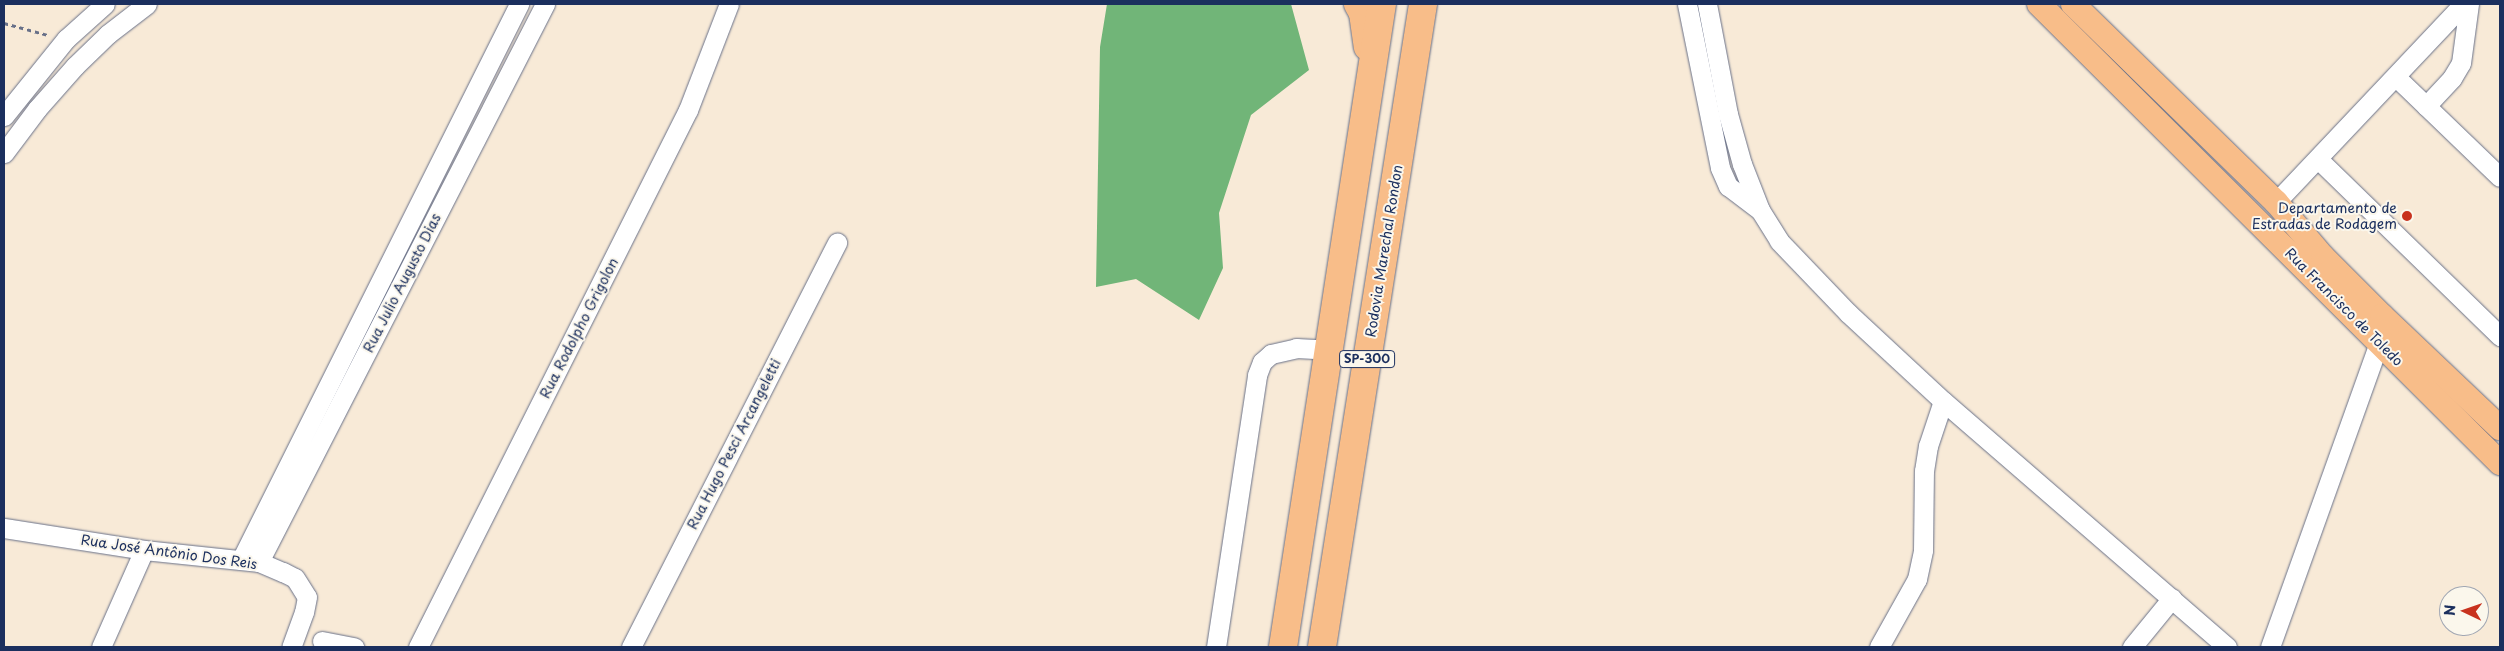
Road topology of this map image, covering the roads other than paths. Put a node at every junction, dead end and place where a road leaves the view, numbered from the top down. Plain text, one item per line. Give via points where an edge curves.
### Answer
1 (105, 4) edge
2 (146, 4) edge
3 (519, 4) edge
4 (545, 4) edge
5 (729, 4) edge
6 (1358, 4) edge
7 (1382, 4) edge
8 (1423, 4) edge
9 (1436, 4) edge
10 (1687, 4) edge
11 (1707, 4) edge
12 (2039, 4) edge
13 (2073, 4) edge
14 (2463, 4) edge
15 (2469, 4) edge
16 (1713, 37) junction
17 (1694, 41) junction
18 (1372, 71) junction
19 (1413, 71) junction
20 (2396, 77) junction
21 (2426, 106) junction
22 (4, 116) edge
23 (4, 153) edge
24 (2318, 159) junction
25 (2500, 177) edge
26 (2276, 202) junction
27 (1760, 210) junction
28 (837, 242) dead end
29 (2500, 336) edge
30 (2379, 343) junction
31 (1329, 350) junction
32 (1943, 401) junction
33 (2500, 428) edge
34 (2498, 457) edge
35 (4, 528) edge
36 (144, 550) junction
37 (250, 561) junction
38 (2172, 598) junction
39 (322, 641) dead end
40 (293, 643) edge
41 (100, 647) edge
42 (354, 647) edge
43 (418, 647) edge
44 (631, 647) edge
45 (1216, 647) edge
46 (1283, 647) edge
47 (1322, 647) edge
48 (1879, 647) edge
49 (2132, 647) edge
50 (2227, 647) edge
51 (2270, 647) edge

1 - 22 street via 66,39
2 - 23 street via 75,66
3 - 37 street, Rua Julio Augusto Dias
4 - 37 street, Rua Julio Augusto Dias
5 - 43 street, Rua Rodolpho Grigolon via 688,110
6 - 18 highway via 1363,13
7 - 18 highway, SP-300
8 - 19 highway, Rodovia Marechal Rondon / SP-300
9 - 19 highway
10 - 17 street
11 - 16 street
12 - 30 main road, Rua Francisco de Toledo
13 - 26 main road, Rua Francisco de Toledo
14 - 20 street
15 - 21 street via 2461,63
16 - 17 street
16 - 27 street via 1728,114 1742,164
17 - 27 street via 1720,168 1728,186
18 - 31 highway, SP-300
19 - 47 highway, Rodovia Marechal Rondon / SP-300
20 - 21 street
20 - 24 street
21 - 25 street
24 - 26 street
24 - 29 street
26 - 33 main road, Rua Francisco de Toledo via 2323,257
27 - 32 street via 1779,241 1809,274
28 - 44 street, Rua Hugo Pesci Arcangeletti
30 - 34 main road, Rua Francisco de Toledo
30 - 51 street
31 - 45 street via 1296,348 1271,354 1262,362 1257,375
31 - 46 highway, SP-300
32 - 38 street
32 - 48 street via 1928,446 1924,472 1923,550 1917,579
35 - 36 street, Rua José Antônio Dos Reis
36 - 37 street, Rua José Antônio Dos Reis
36 - 41 street
37 - 40 street, Rua José Antônio Dos Reis via 295,578 304,589 307,597 304,612
38 - 49 street
38 - 50 street
39 - 42 street

